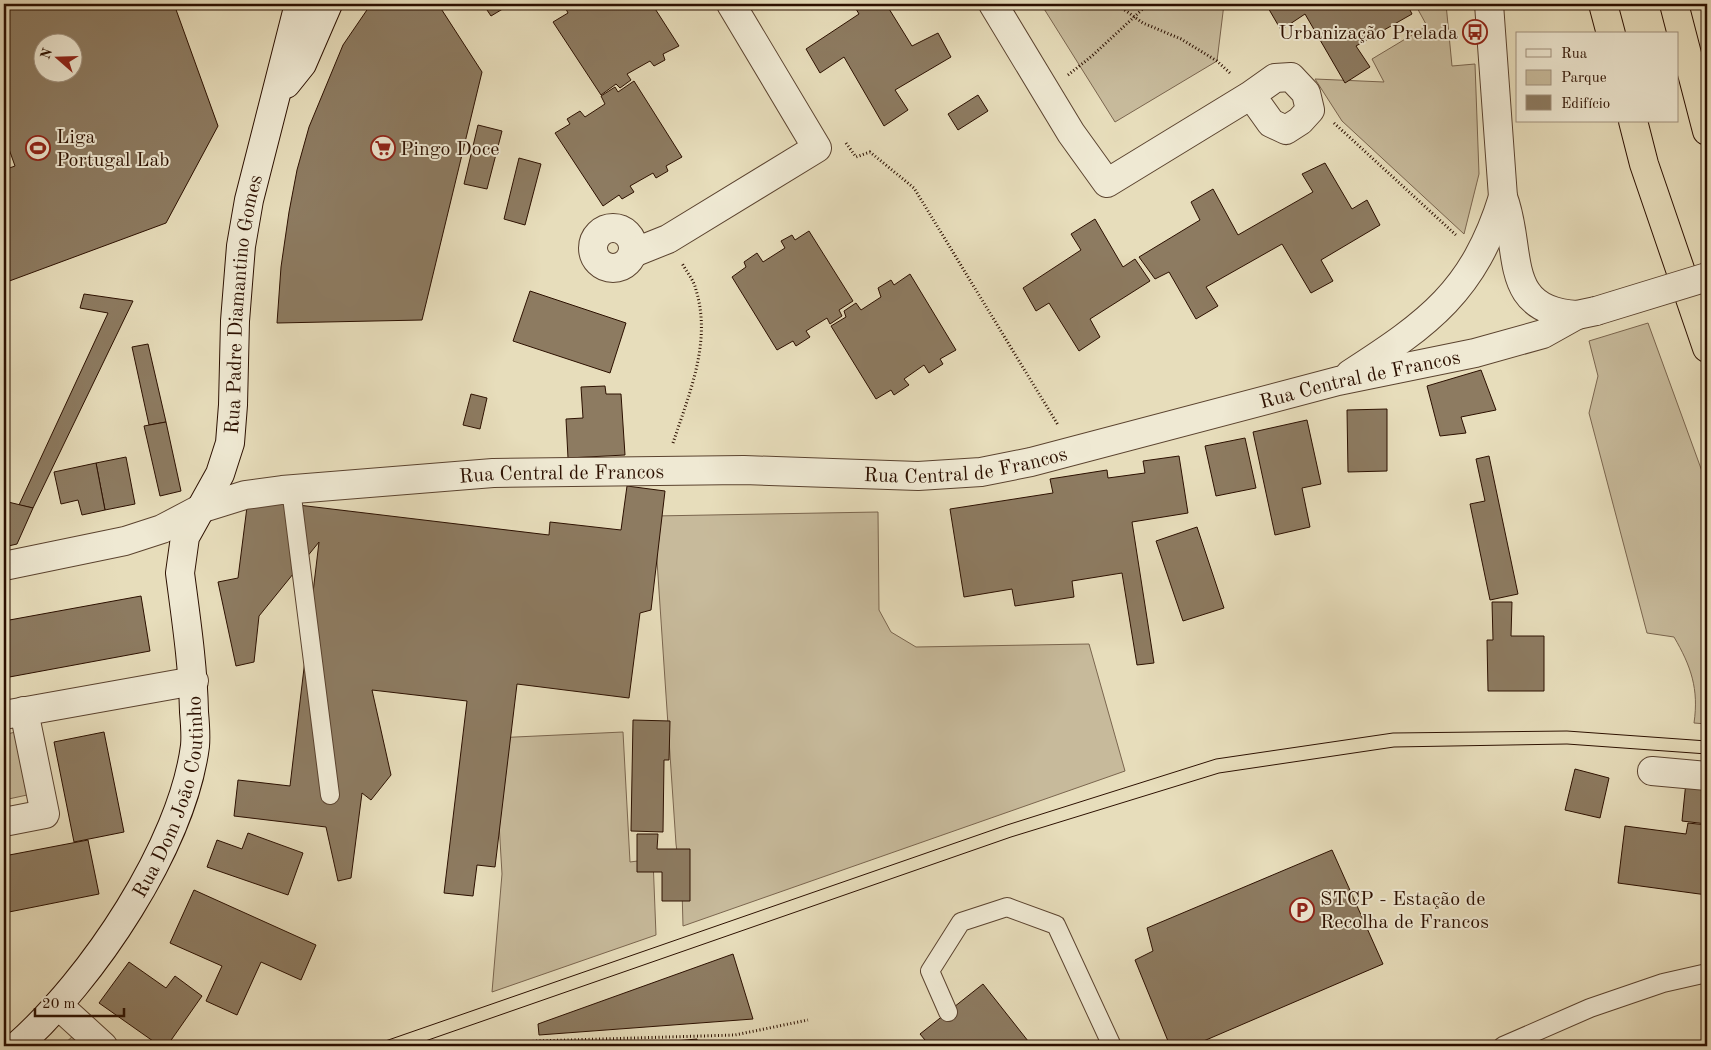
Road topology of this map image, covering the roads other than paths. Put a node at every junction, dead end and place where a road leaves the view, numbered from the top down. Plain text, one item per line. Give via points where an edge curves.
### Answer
1 (299, 4) edge
2 (328, 4) edge
3 (731, 4) edge
4 (993, 4) edge
5 (1489, 4) edge
6 (1603, 4) edge
7 (1674, 4) edge
8 (1610, 32) edge
9 (1251, 96) junction
10 (276, 98) junction
11 (1633, 122) edge
12 (1707, 131) edge
13 (1502, 197) junction
14 (632, 253) dead end
15 (1707, 277) edge
16 (1586, 313) junction
17 (1707, 348) edge
18 (1338, 381) junction
19 (290, 489) junction
20 (200, 509) junction
21 (4, 566) edge
22 (194, 681) junction
23 (14, 713) edge
24 (1652, 771) dead end
25 (1707, 776) edge
26 (330, 795) dead end
27 (4, 822) edge
28 (1707, 973) edge
29 (58, 1005) junction
30 (948, 1012) dead end
31 (17, 1046) edge
32 (103, 1046) edge
33 (1112, 1046) edge
34 (1503, 1046) edge

1 - 10 street, Rua Padre Diamantino Gomes
2 - 10 street, Rua Padre Diamantino Gomes via 302,64
3 - 14 street via 817,148 668,239
4 - 9 street via 1071,133 1107,183
5 - 13 street
6 - 8 highway
7 - 12 highway
9 - 9 street via 1271,123 1286,130 1310,110 1306,93 1291,77 1275,78
10 - 20 street, Rua Padre Diamantino Gomes via 249,200 241,246 230,443 220,474
11 - 17 highway via 1644,164
13 - 16 street via 1512,224 1516,264 1523,286 1540,306 1549,311 1558,314
13 - 18 street via 1478,256 1447,303 1393,347
15 - 16 street, Rua Central de Francos, bridge
16 - 18 street, Rua Central de Francos via 1526,339
18 - 19 street, Rua Central de Francos via 1031,462 981,472 918,476 744,470 493,473
19 - 20 street, Rua Central de Francos via 246,495
19 - 26 lane
20 - 21 street, Rua Central de Francos via 162,529 125,541
20 - 22 street, Rua Dom João Coutinho via 186,537 180,573
22 - 23 street
22 - 29 street, Rua Dom João Coutinho via 195,744 181,805 160,854 117,928
23 - 27 street via 45,814
24 - 25 street
28 - 34 lane via 1663,983 1590,1008
29 - 31 street, Rua Dom João Coutinho
29 - 32 street
30 - 33 lane via 930,971 961,922 1007,907 1056,924

